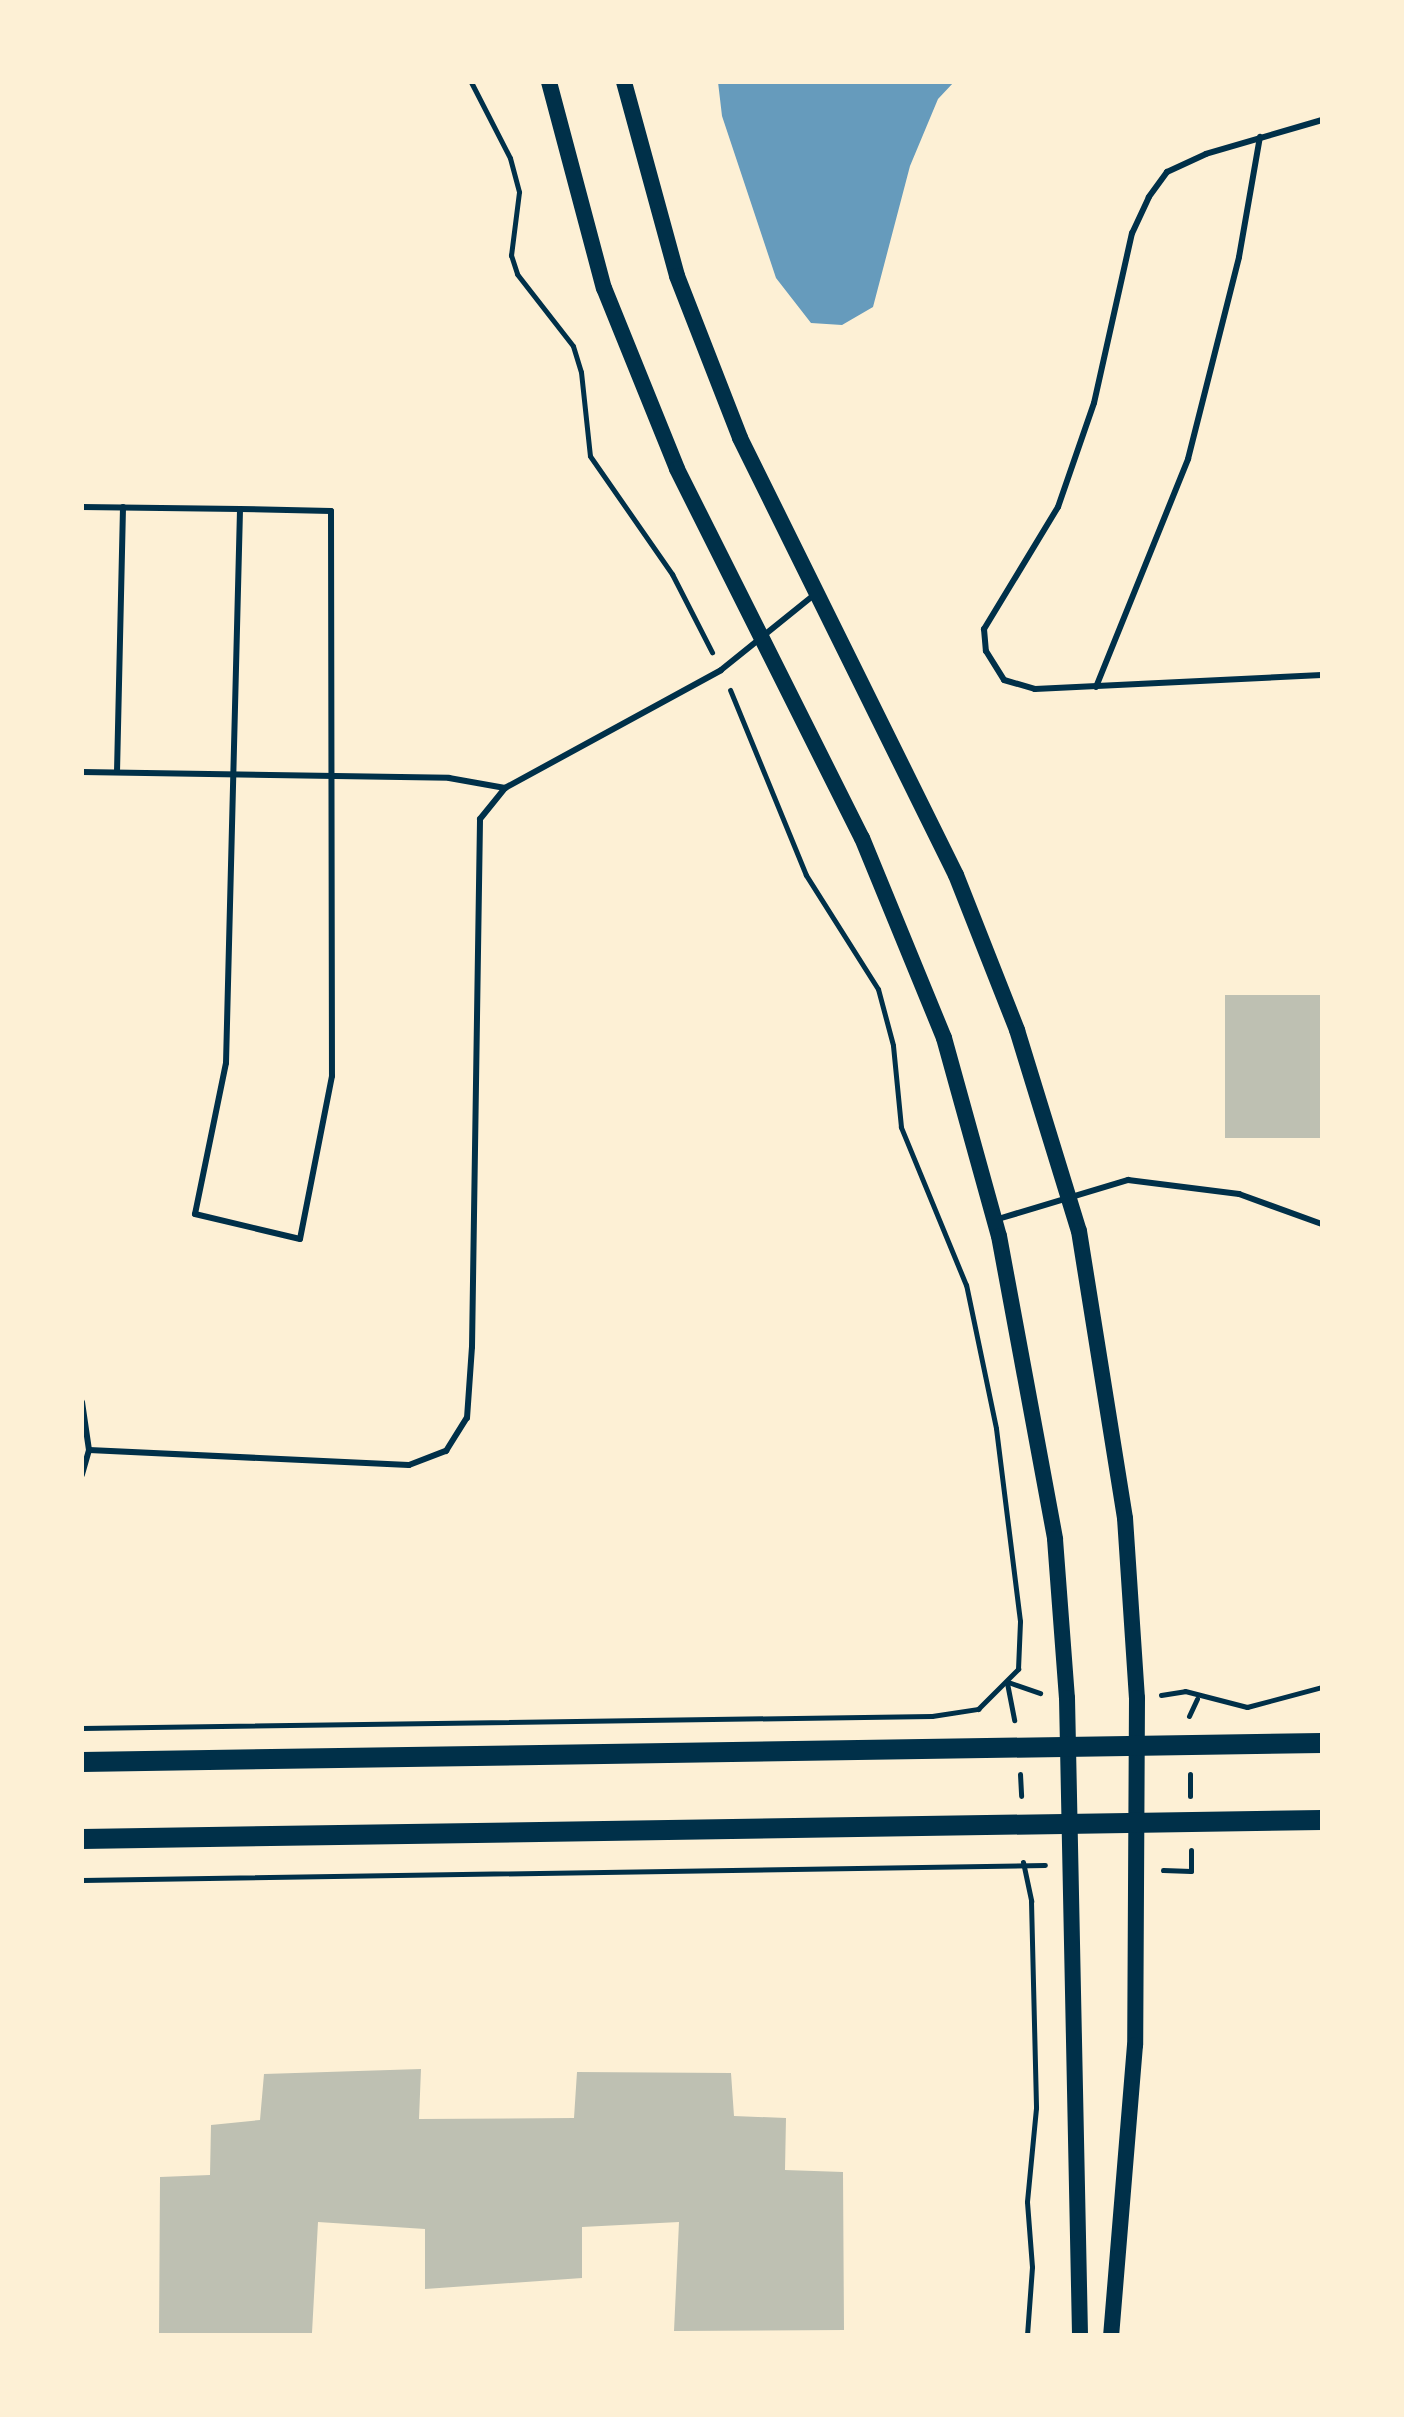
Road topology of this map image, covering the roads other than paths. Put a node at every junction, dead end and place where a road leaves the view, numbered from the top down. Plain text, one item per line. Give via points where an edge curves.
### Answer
1 (549, 82) edge
2 (624, 82) edge
3 (1322, 120) edge
4 (1260, 137) junction
5 (82, 507) edge
6 (123, 507) junction
7 (240, 509) junction
8 (815, 594) junction
9 (760, 645) junction
10 (1322, 675) edge
11 (1096, 687) junction
12 (82, 772) edge
13 (117, 772) junction
14 (231, 775) junction
15 (334, 778) junction
16 (505, 788) junction
17 (1071, 1197) junction
18 (994, 1220) junction
19 (1322, 1224) edge
20 (82, 1402) edge
21 (89, 1450) junction
22 (82, 1475) edge
23 (1322, 1743) edge
24 (1136, 1745) junction
25 (1069, 1746) junction
26 (82, 1762) edge
27 (1322, 1820) edge
28 (1136, 1822) junction
29 (1073, 1823) junction
30 (82, 1839) edge
31 (1080, 2335) edge
32 (1111, 2335) edge

1 - 9 main road via 604,288 677,469
2 - 8 main road via 677,276 740,438
3 - 4 lane
4 - 11 lane via 1239,257 1188,459
4 - 11 lane via 1167,172 1149,197 1132,233 1094,403 1058,507 984,629 986,651 1004,680 1035,689
5 - 6 lane
6 - 7 lane
6 - 13 lane
7 - 14 lane
7 - 15 lane via 331,511
8 - 9 lane
8 - 17 main road via 956,875 1017,1030
9 - 16 lane
9 - 18 main road via 862,838 934,1011
10 - 11 lane
12 - 13 lane
13 - 14 lane
14 - 15 lane
14 - 15 lane via 226,1063 195,1214 300,1239 332,1076
15 - 16 lane via 449,778
16 - 21 lane via 480,819 467,1418 446,1451 409,1465
17 - 18 lane
17 - 19 lane via 1128,1180 1239,1194
17 - 24 main road via 1125,1518
18 - 25 main road via 1055,1539
20 - 21 lane
21 - 22 lane
23 - 24 main road
24 - 25 main road
24 - 28 main road
25 - 26 main road
25 - 29 main road
27 - 28 main road
28 - 29 main road
28 - 32 main road via 1134,2075
29 - 30 main road
29 - 31 main road via 1071,2142

